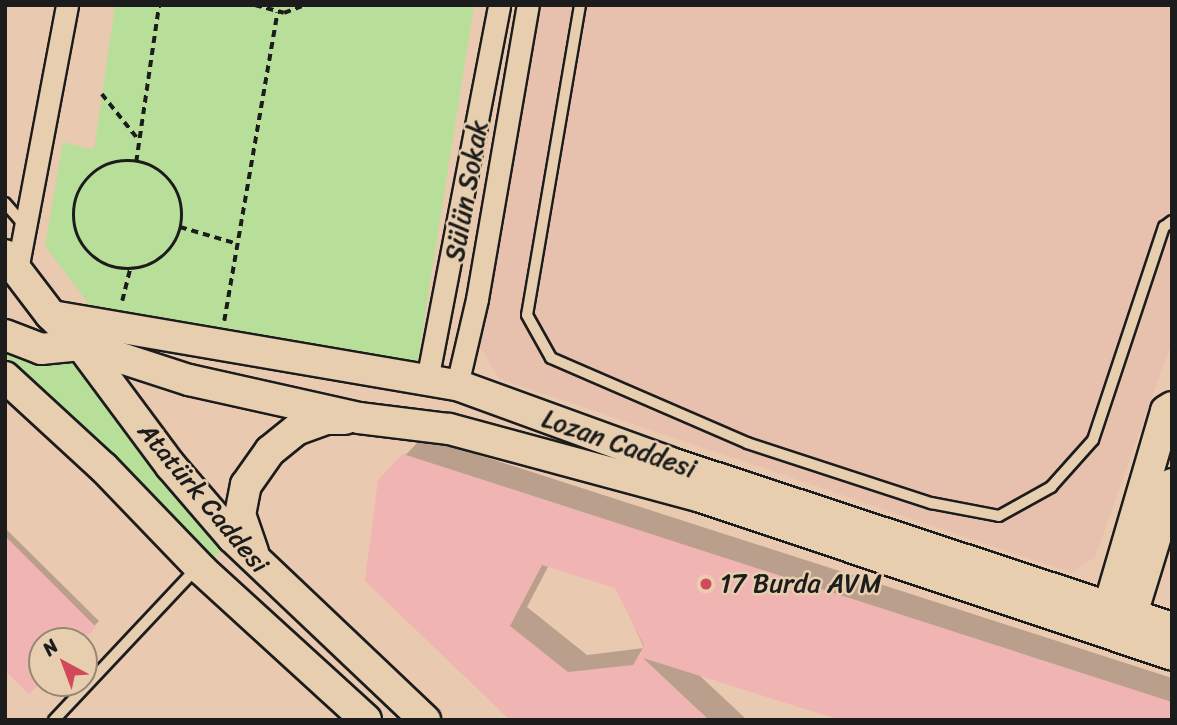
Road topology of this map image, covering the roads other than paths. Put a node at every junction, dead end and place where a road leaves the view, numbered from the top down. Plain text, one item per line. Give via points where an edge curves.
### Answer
1 (67, 5) edge
2 (499, 5) edge
3 (528, 5) edge
4 (580, 5) edge
5 (5, 203) edge
6 (1172, 221) edge
7 (25, 226) junction
8 (11, 263) edge
9 (52, 316) junction
10 (5, 335) edge
11 (80, 345) junction
12 (5, 377) edge
13 (428, 380) junction
14 (457, 385) junction
15 (1172, 407) edge
16 (359, 418) junction
17 (420, 424) junction
18 (449, 429) junction
19 (1172, 484) edge
20 (198, 566) junction
21 (262, 570) junction
22 (1120, 610) junction
23 (1172, 628) edge
24 (1172, 655) edge
25 (54, 720) edge
26 (366, 720) edge
27 (425, 720) edge

1 - 7 street
2 - 13 street, Sülün Sokak
3 - 14 street, Sülün Sokak via 477,299
4 - 6 lane via 527,315 551,358 747,443 931,503 999,516 1051,487 1093,440 1164,228
5 - 7 lane
7 - 8 street
8 - 9 street, Atatürk Caddesi
9 - 11 street, Atatürk Caddesi
9 - 13 street, Lozan Caddesi
10 - 11 street via 41,349
11 - 16 street, Lozan Caddesi via 189,380
11 - 21 street, Atatürk Caddesi via 171,466
12 - 20 street, Atatürk Caddesi via 104,468
13 - 14 street, Lozan Caddesi
13 - 17 street
14 - 18 street
14 - 22 street, Lozan Caddesi via 668,462
15 - 22 street via 1166,411
16 - 17 street, Lozan Caddesi
16 - 21 street via 327,419 296,430 270,451 246,485 240,515 247,542
17 - 18 street, Lozan Caddesi
18 - 24 street, Lozan Caddesi via 698,496
19 - 22 street
20 - 25 lane
20 - 26 street, Atatürk Caddesi
21 - 27 street, Atatürk Caddesi
22 - 23 street, Lozan Caddesi

